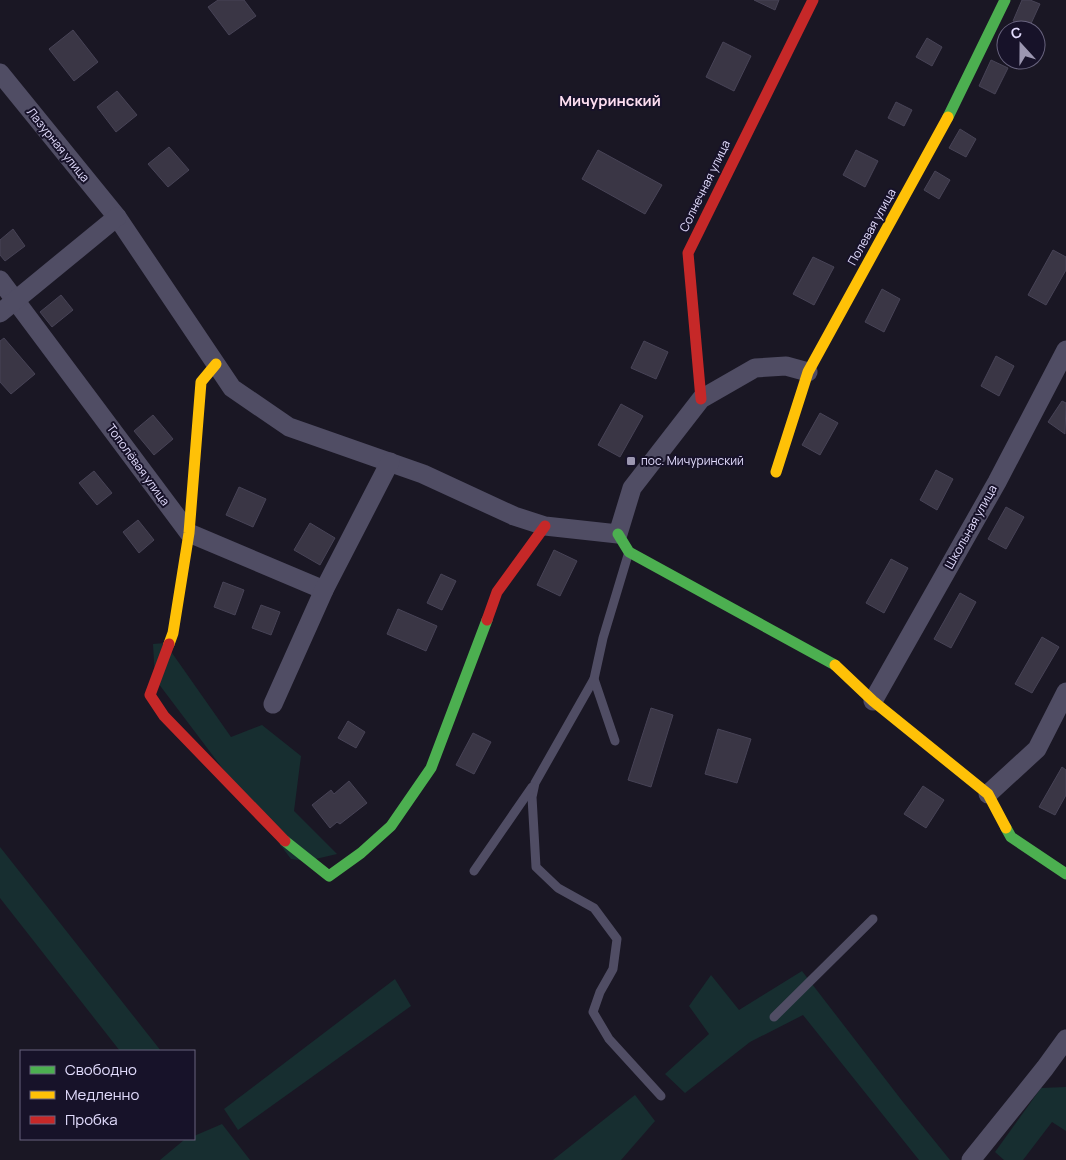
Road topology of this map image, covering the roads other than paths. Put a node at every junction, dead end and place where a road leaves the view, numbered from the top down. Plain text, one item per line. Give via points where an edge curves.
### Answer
1 (813, 0) edge
2 (1006, 0) edge
3 (0, 73) edge
4 (117, 217) junction
5 (0, 280) edge
6 (16, 299) junction
7 (0, 313) edge
8 (1066, 350) edge
9 (216, 364) junction
10 (808, 372) junction
11 (701, 399) junction
12 (390, 462) junction
13 (776, 472) dead end
14 (545, 526) junction
15 (189, 533) junction
16 (618, 534) junction
17 (629, 552) junction
18 (324, 590) junction
19 (594, 680) junction
20 (1066, 692) edge
21 (873, 701) junction
22 (273, 704) dead end
23 (615, 741) dead end
24 (535, 783) junction
25 (988, 794) junction
26 (474, 871) dead end
27 (1066, 874) edge
28 (873, 919) dead end
29 (774, 1017) dead end
30 (1066, 1039) edge
31 (661, 1096) dead end
32 (971, 1160) edge

1 - 11 street, Солнечная улица via 688,253
2 - 10 street, Полевая улица via 952,108
3 - 4 street, Лазурная улица
4 - 6 street
4 - 9 street, Лазурная улица
5 - 6 street, Тополёвая улица
6 - 7 street
6 - 15 street, Тополёвая улица
8 - 21 street, Школьная улица via 997,482
9 - 12 street, Лазурная улица via 232,388 289,427
9 - 15 street via 201,382
10 - 11 street via 786,366 755,368
10 - 13 street, Полевая улица
11 - 16 street via 632,488
12 - 14 street, Лазурная улица via 514,516
12 - 18 street
14 - 15 street via 497,592 430,768 391,826 362,853 329,876 278,836 164,716 150,694 173,633
14 - 16 street, Лазурная улица
15 - 18 street
16 - 17 street
17 - 19 lane
17 - 21 street via 832,663
18 - 22 street
19 - 23 lane
19 - 24 lane
20 - 25 street via 1037,749
21 - 25 street
24 - 26 lane
24 - 31 lane via 532,797 536,867 558,888 594,908 617,939 613,969 592,1012 609,1039
25 - 27 street via 1011,837
28 - 29 lane
30 - 32 street

